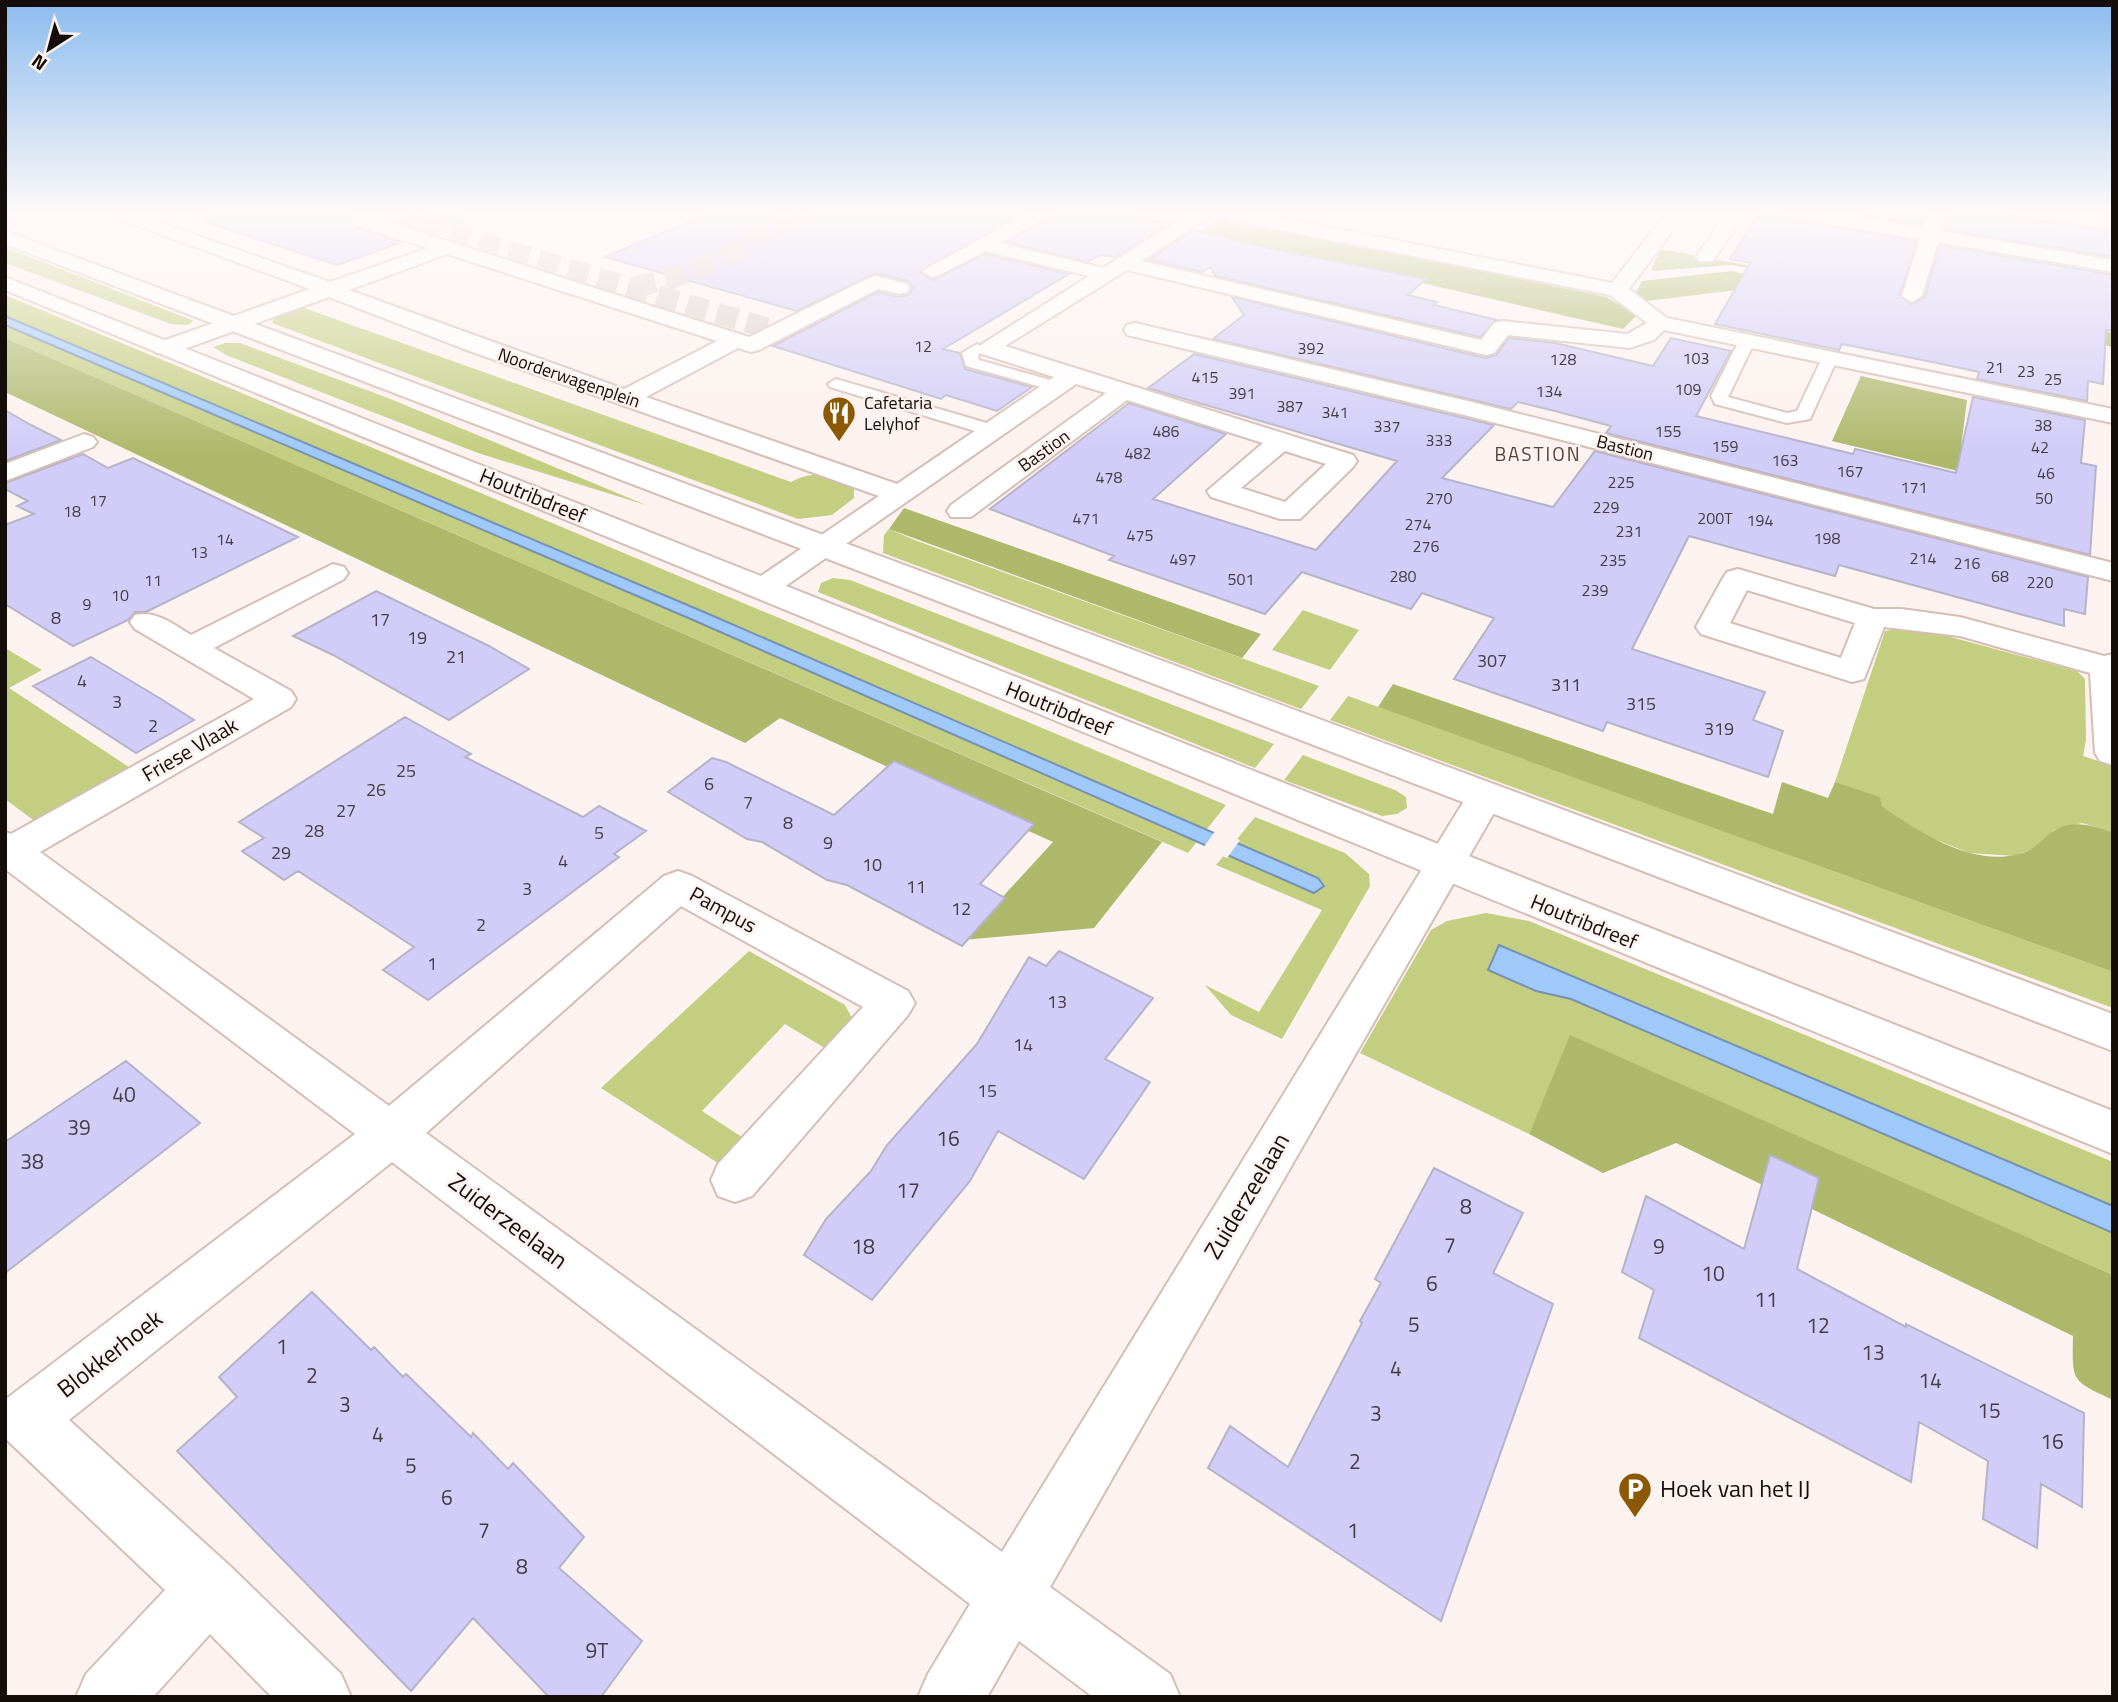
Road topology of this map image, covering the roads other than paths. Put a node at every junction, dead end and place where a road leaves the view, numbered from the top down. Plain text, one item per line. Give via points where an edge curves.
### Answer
1 (31, 293) edge
2 (153, 293) edge
3 (319, 293) edge
4 (338, 293) edge
5 (590, 293) edge
6 (853, 293) edge
7 (1072, 293) edge
8 (1232, 293) edge
9 (1621, 293) edge
10 (1660, 323) junction
11 (233, 324) junction
12 (733, 328) junction
13 (1135, 330) dead end
14 (1747, 341) junction
15 (165, 348) junction
16 (1830, 358) junction
17 (1064, 380) junction
18 (836, 384) dead end
19 (1126, 390) junction
20 (625, 398) junction
21 (2113, 416) edge
22 (991, 430) junction
23 (84, 442) dead end
24 (1280, 442) dead end
25 (5, 473) edge
26 (898, 494) junction
27 (961, 511) dead end
28 (821, 546) junction
29 (2113, 572) edge
30 (333, 573) dead end
31 (763, 588) junction
32 (1872, 618) junction
33 (146, 622) dead end
34 (191, 647) junction
35 (2109, 666) edge
36 (2113, 753) edge
37 (1485, 797) junction
38 (8, 851) edge
39 (1442, 865) junction
40 (2113, 1033) edge
41 (2113, 1133) edge
42 (391, 1134) junction
43 (735, 1180) dead end
44 (209, 1589) junction
45 (1010, 1596) junction
46 (109, 1697) edge
47 (318, 1697) edge
48 (951, 1697) edge
49 (1147, 1697) edge

1 - 15 street, Houtribdreef
2 - 11 street
3 - 11 street
4 - 20 street, Noorderwagenplein
5 - 12 street via 702,329
6 - 12 street via 751,345
7 - 17 street via 982,348
8 - 10 street via 1486,348 1502,328 1629,341
9 - 10 street
10 - 14 street
11 - 15 street
11 - 28 street
12 - 20 street
13 - 29 street, Bastion via 1510,419
14 - 16 street
14 - 16 lane via 1721,400 1787,418 1804,415
15 - 31 street, Houtribdreef
16 - 21 street
17 - 19 street
17 - 22 street
18 - 22 lane
19 - 24 street
19 - 27 street, Bastion
20 - 26 street, Noorderwagenplein
22 - 26 street
23 - 25 street
26 - 28 street
28 - 31 street
28 - 37 street
30 - 34 street
31 - 39 street, Houtribdreef
32 - 32 street via 1738,578 1712,627 1852,672
32 - 35 street via 1962,629
33 - 34 street, Friese Vlaak
34 - 38 street, Friese Vlaak via 279,699
35 - 36 street
37 - 39 street, Zuiderzeelaan
37 - 40 street
38 - 42 street, Zuiderzeelaan
39 - 41 street, Houtribdreef
39 - 45 street, Zuiderzeelaan
42 - 43 street, Pampus via 678,886 893,1003
42 - 44 street, Blokkerhoek via 26,1419
42 - 45 street, Zuiderzeelaan
44 - 46 street
44 - 47 street, Blokkerhoek
45 - 48 street, Zuiderzeelaan
45 - 49 street

